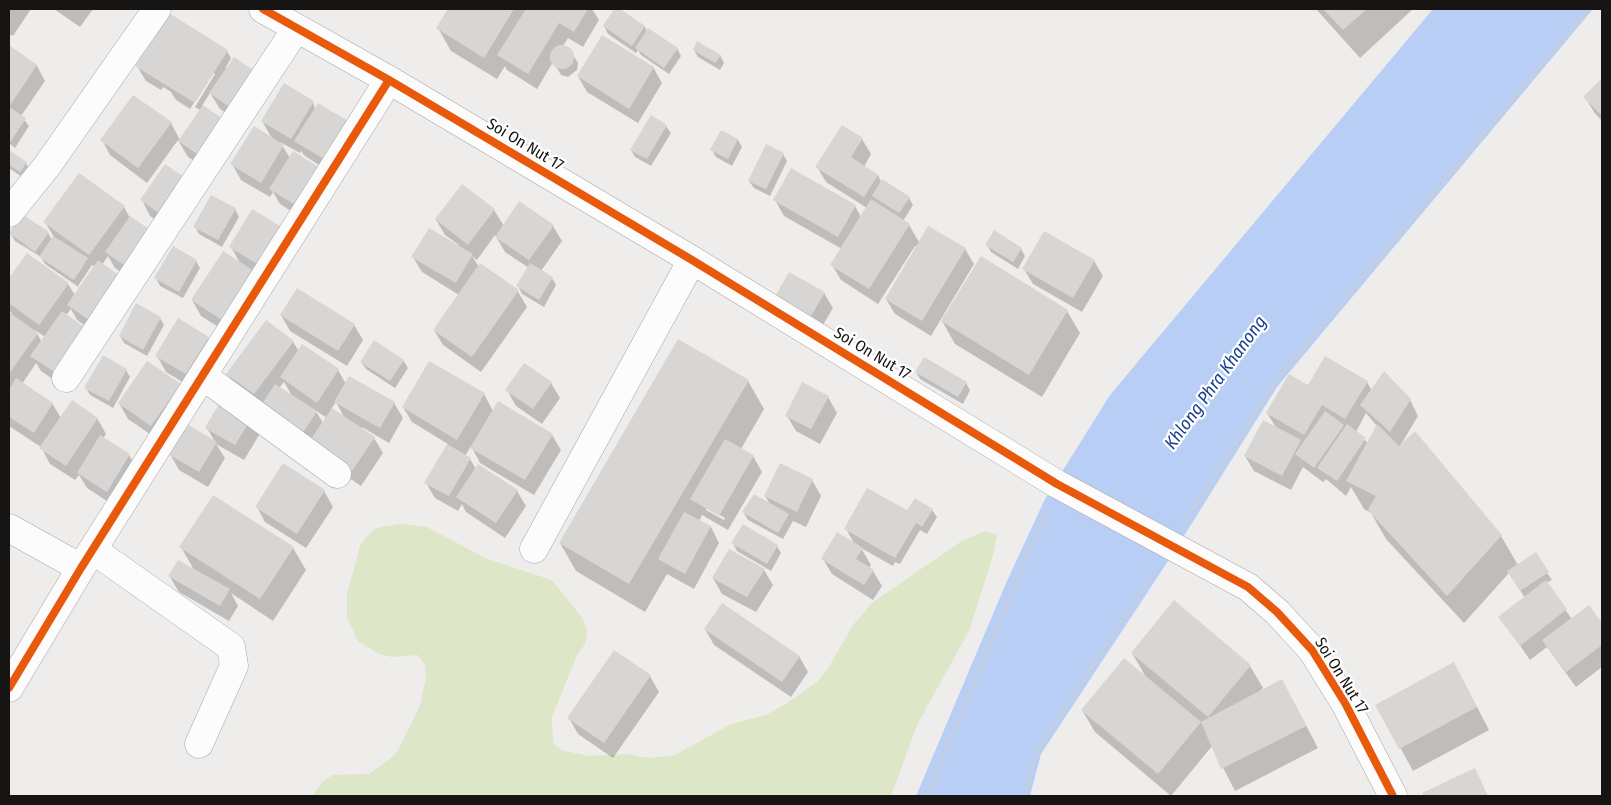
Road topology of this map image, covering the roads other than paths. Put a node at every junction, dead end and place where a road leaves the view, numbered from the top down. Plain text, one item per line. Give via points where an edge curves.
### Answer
1 (157, 9) edge
2 (263, 9) edge
3 (296, 29) junction
4 (389, 80) junction
5 (9, 213) edge
6 (692, 260) junction
7 (203, 376) junction
8 (66, 378) dead end
9 (337, 474) dead end
10 (9, 528) edge
11 (534, 549) dead end
12 (87, 559) junction
13 (9, 688) edge
14 (199, 744) dead end
15 (1393, 796) edge

1 - 5 street via 47,166
2 - 3 street, Soi On Nut 17
3 - 4 street, Soi On Nut 17
3 - 8 street
4 - 6 street, Soi On Nut 17
4 - 7 street
6 - 11 street
6 - 15 street, Soi On Nut 17 via 1057,484 1248,587 1312,650 1345,703
7 - 9 street
7 - 12 street
10 - 12 street
12 - 13 street
12 - 14 street via 231,647 234,666

